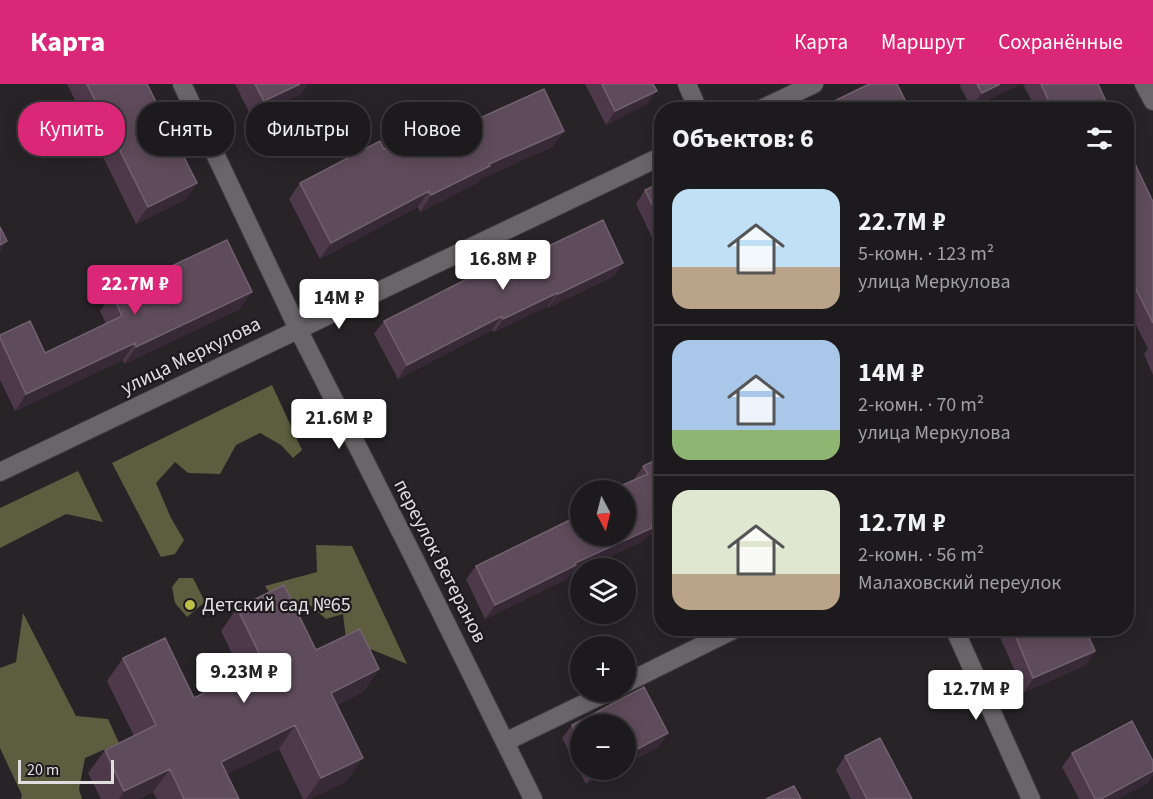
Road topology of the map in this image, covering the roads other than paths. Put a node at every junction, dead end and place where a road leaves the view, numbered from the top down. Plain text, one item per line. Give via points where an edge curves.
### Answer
1 (182, 84) edge
2 (687, 84) edge
3 (814, 84) edge
4 (1144, 84) edge
5 (1153, 101) edge
6 (695, 102) edge
7 (776, 102) edge
8 (654, 160) edge
9 (298, 329) junction
10 (0, 472) edge
11 (721, 636) edge
12 (958, 636) edge
13 (636, 678) edge
14 (587, 702) edge
15 (505, 742) junction
16 (533, 799) edge
17 (1031, 799) edge

1 - 9 street, переулок Ветеранов
2 - 6 street
3 - 7 street
4 - 5 street
8 - 9 street, улица Меркулова
9 - 10 street, улица Меркулова
9 - 15 street, переулок Ветеранов
11 - 13 street
12 - 17 street
14 - 15 street
15 - 16 street, переулок Ветеранов

